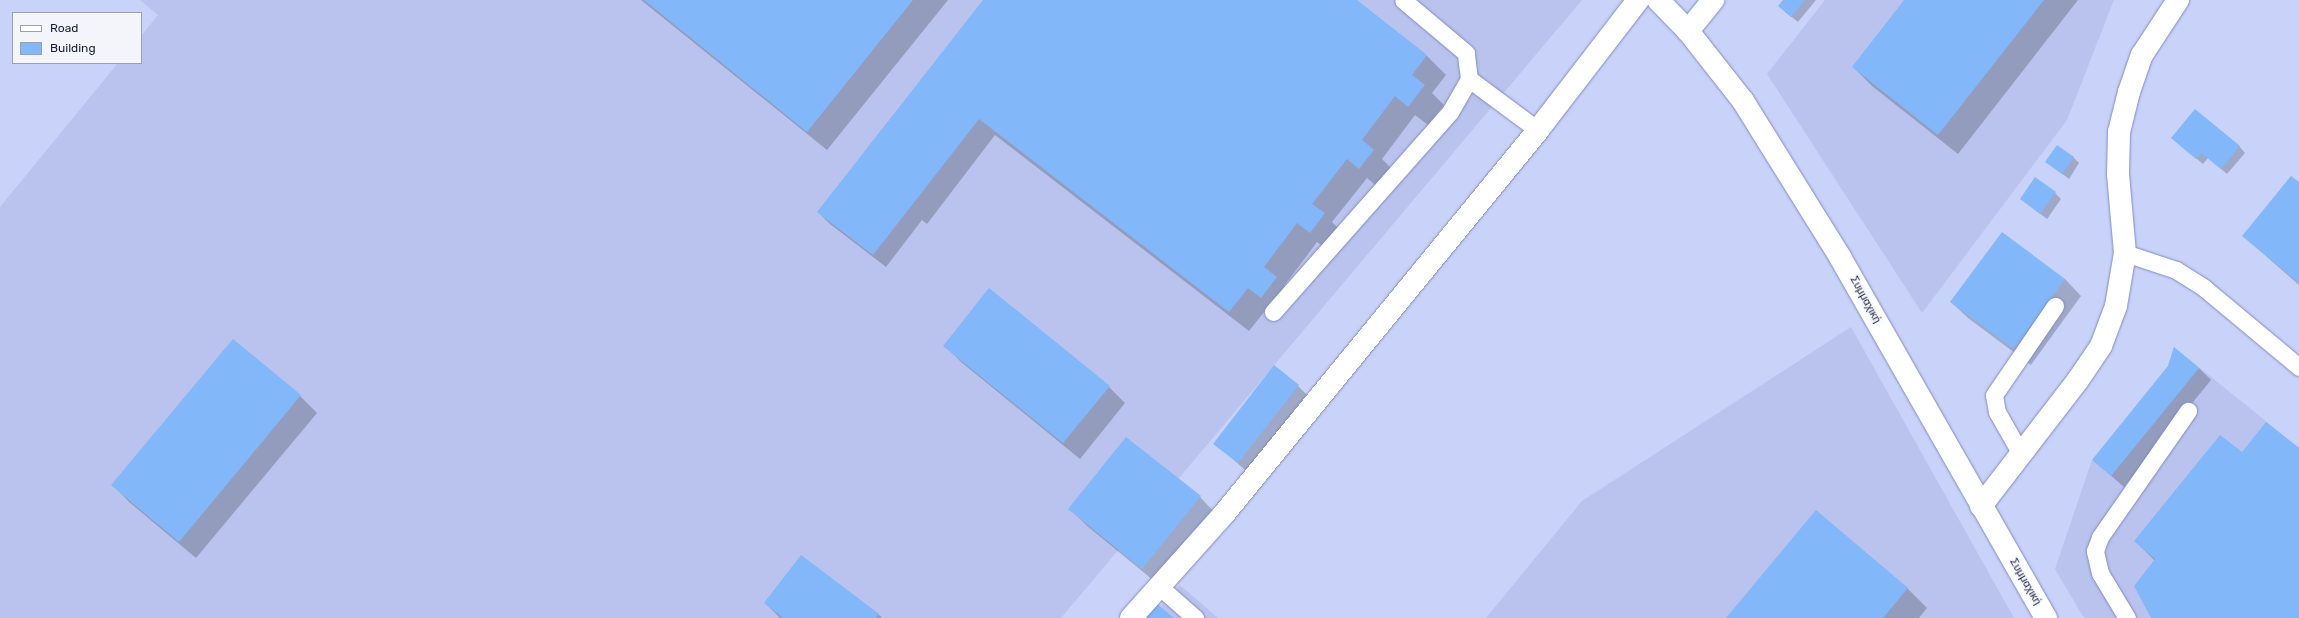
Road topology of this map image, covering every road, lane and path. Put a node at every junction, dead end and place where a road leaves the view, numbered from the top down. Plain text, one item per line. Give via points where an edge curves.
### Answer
1 (1403, 0) edge
2 (1638, 0) edge
3 (1658, 0) edge
4 (1713, 0) edge
5 (2178, 0) edge
6 (1688, 31) junction
7 (1469, 79) junction
8 (1538, 130) junction
9 (2125, 252) junction
10 (2055, 306) dead end
11 (1273, 312) dead end
12 (2299, 367) edge
13 (2188, 411) dead end
14 (2021, 454) junction
15 (1981, 506) junction
16 (1160, 587) junction
17 (1131, 618) edge
18 (1195, 618) edge
19 (2046, 618) edge
20 (2127, 618) edge

1 - 7 lane via 1466,53
2 - 8 street
3 - 6 street, Συμμαχική
4 - 6 street
5 - 9 street via 2142,55 2119,132 2118,174
6 - 15 street, Συμμαχική via 1743,101 1840,257
7 - 8 lane
7 - 11 lane via 1450,112
8 - 16 street via 1224,514
9 - 12 lane via 2176,270 2203,287
9 - 14 street via 2116,306 2101,346
10 - 14 lane via 1994,395 1997,412
13 - 20 lane via 2100,537 2095,552 2100,573
14 - 15 street
15 - 19 street, Συμμαχική
16 - 17 street
16 - 18 lane

